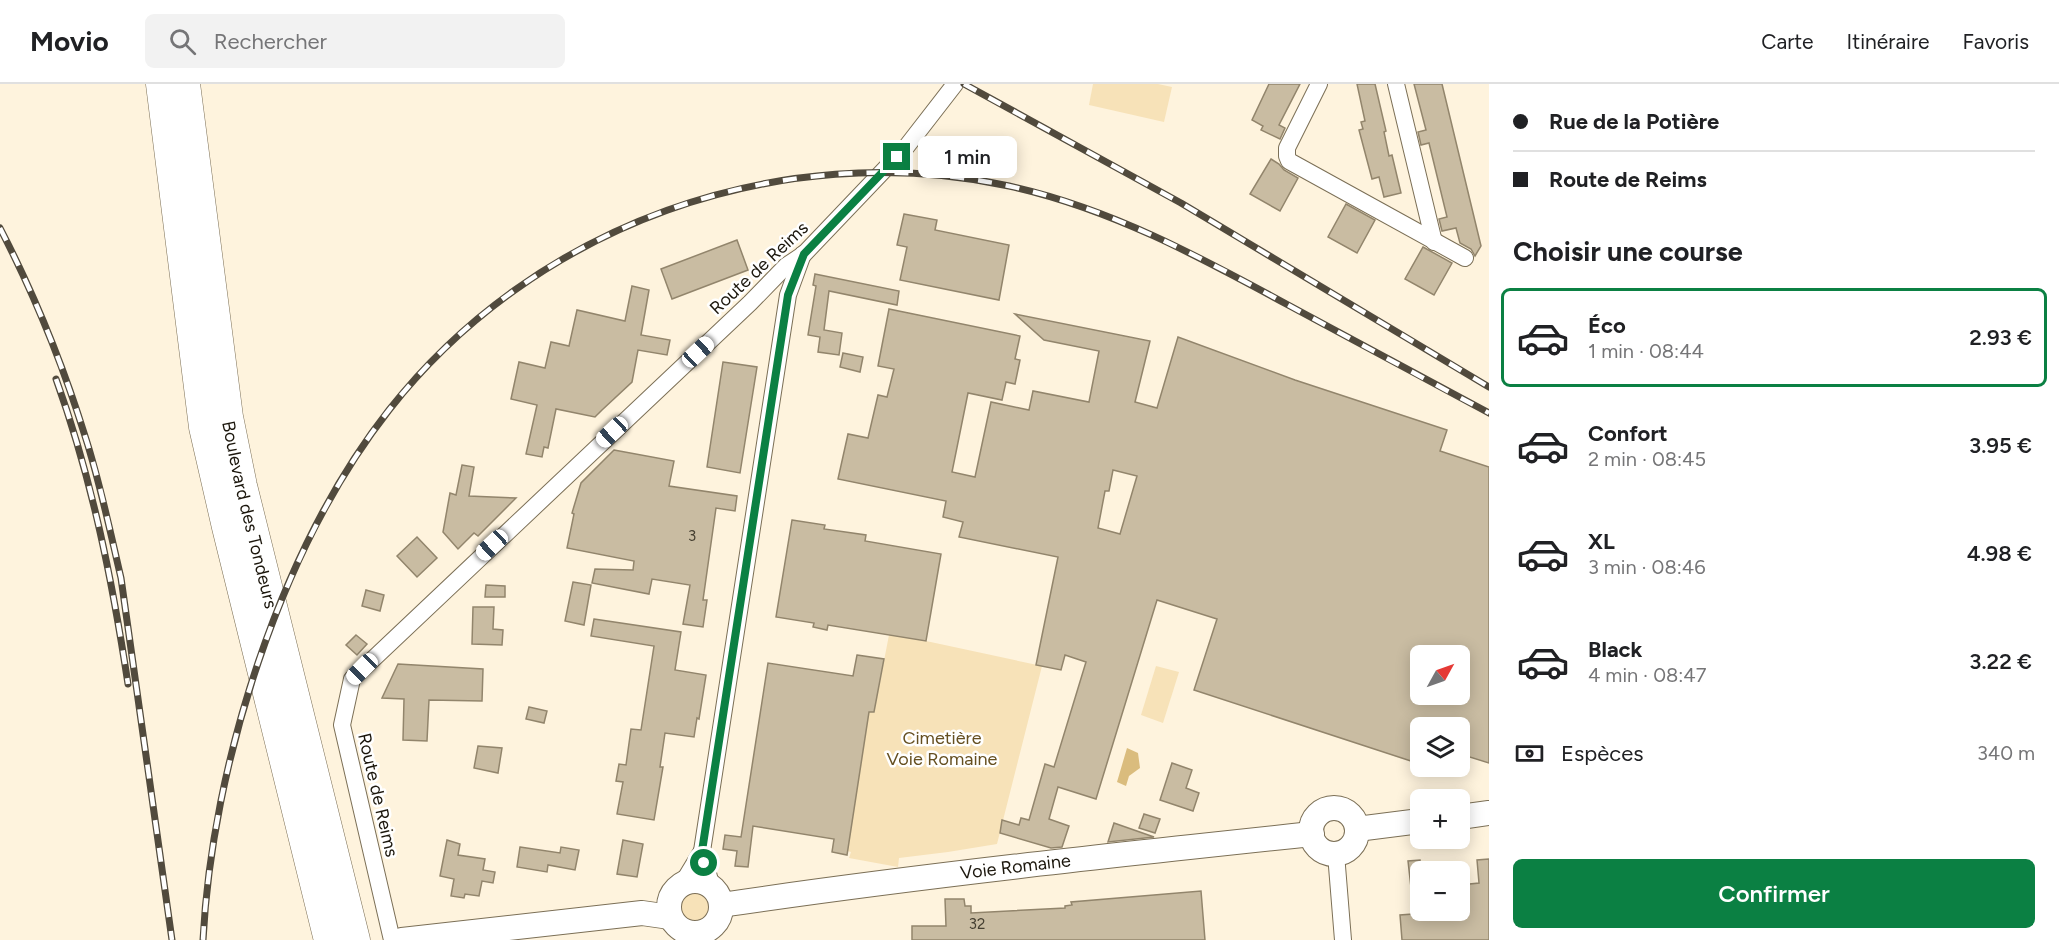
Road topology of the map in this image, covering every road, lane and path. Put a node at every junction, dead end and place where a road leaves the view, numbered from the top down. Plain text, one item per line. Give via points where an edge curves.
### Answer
1 (162, 84) edge
2 (184, 84) edge
3 (955, 84) edge
4 (1319, 84) edge
5 (1396, 84) edge
6 (1434, 242) junction
7 (804, 254) junction
8 (1465, 258) dead end
9 (771, 281) junction
10 (788, 295) junction
11 (1489, 813) edge
12 (1470, 816) edge
13 (1410, 822) edge
14 (1357, 829) junction
15 (1312, 834) junction
16 (702, 851) junction
17 (1336, 854) junction
18 (716, 897) junction
19 (674, 900) junction
20 (695, 937) edge
21 (330, 940) edge
22 (354, 940) edge
23 (392, 940) edge
24 (402, 940) edge
25 (1343, 940) edge

1 - 21 highway, Boulevard des Tondeurs via 205,427
2 - 22 highway, Boulevard des Tondeurs via 227,417
3 - 7 street, Route de Reims via 888,167
4 - 6 street via 1287,148 1289,161
5 - 6 street
6 - 8 street
7 - 9 street, Route de Reims
7 - 10 street
9 - 10 street
9 - 23 street, Route de Reims via 352,679 342,725
10 - 16 street
11 - 12 main road
13 - 14 main road
14 - 15 main road via 1348,813 1334,808 1315,819
14 - 17 main road via 1349,849
15 - 17 main road via 1317,846
15 - 18 main road, Voie Romaine via 836,888
16 - 18 street
16 - 19 street
17 - 25 street
18 - 19 main road via 701,882 694,881
18 - 20 main road via 716,921
19 - 20 main road via 680,929
19 - 24 main road via 642,914

